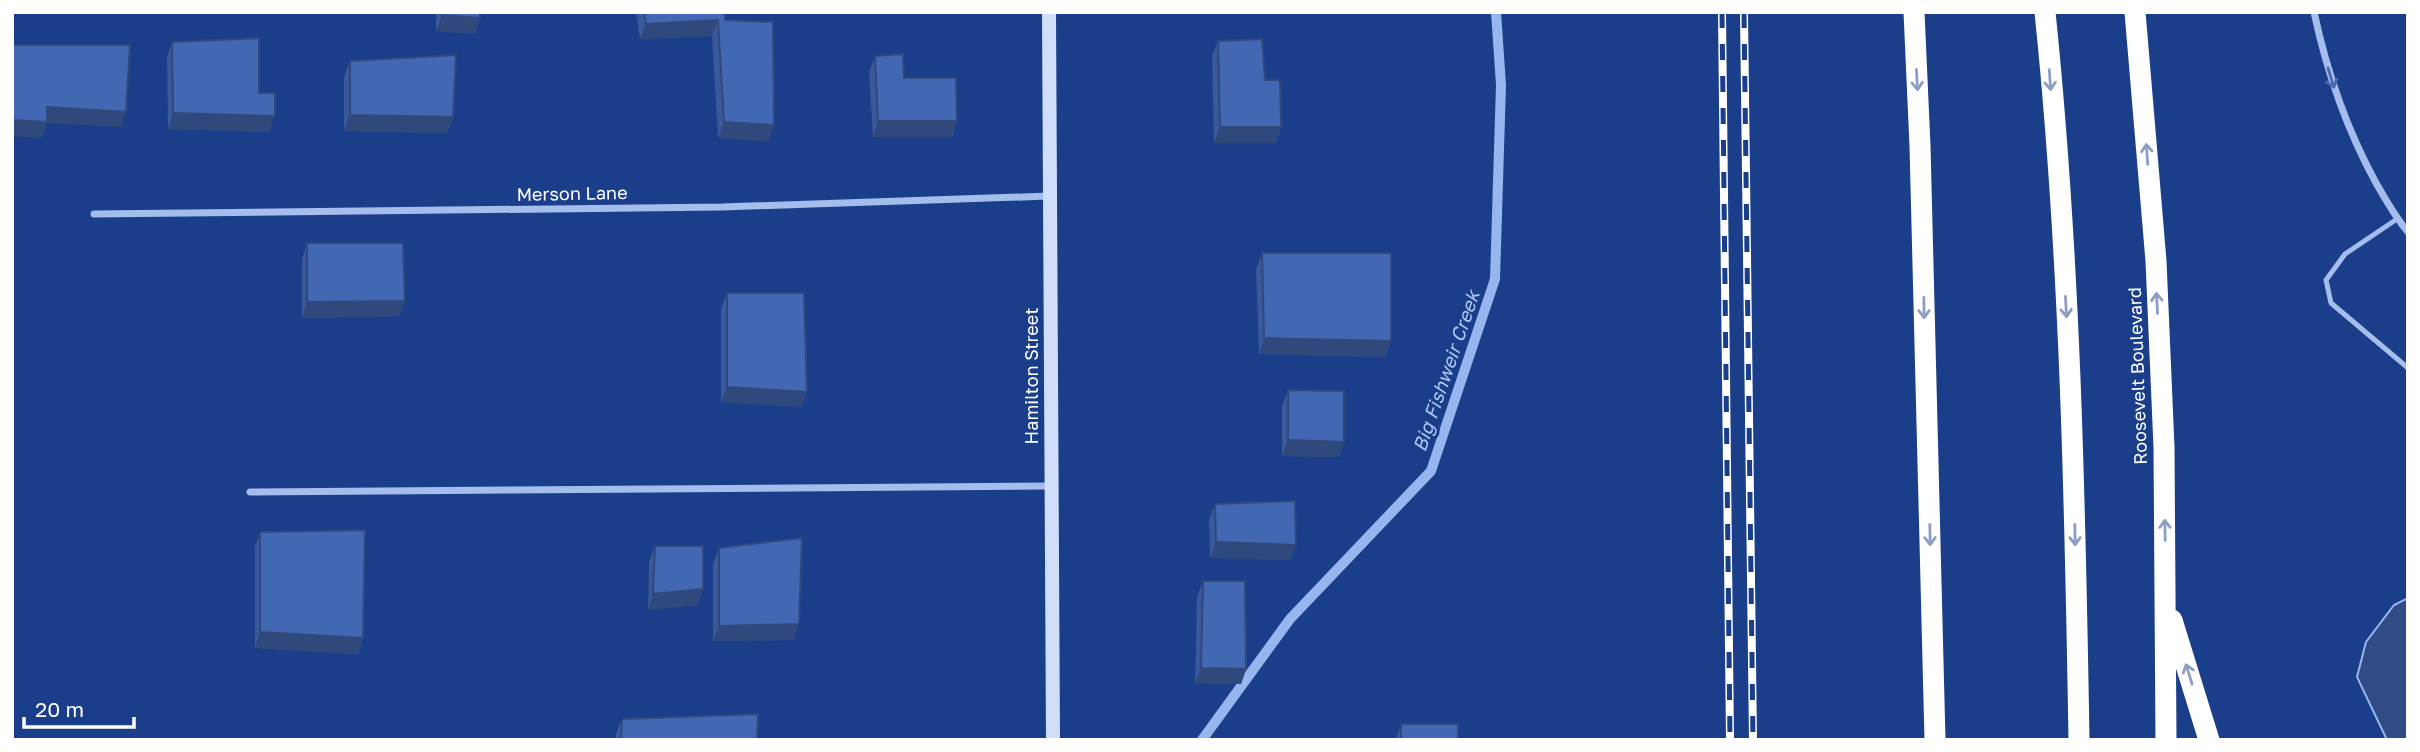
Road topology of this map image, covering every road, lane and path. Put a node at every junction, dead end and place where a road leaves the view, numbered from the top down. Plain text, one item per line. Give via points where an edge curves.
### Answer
1 (1049, 12) edge
2 (1914, 12) edge
3 (2045, 12) edge
4 (2135, 12) edge
5 (2314, 12) edge
6 (1050, 196) junction
7 (94, 214) dead end
8 (2396, 219) junction
9 (2408, 232) edge
10 (2408, 368) edge
11 (1052, 486) junction
12 (250, 492) dead end
13 (2166, 598) junction
14 (1052, 740) edge
15 (1935, 740) edge
16 (2079, 740) edge
17 (2166, 740) edge
18 (2209, 740) edge

1 - 6 street, Hamilton Street
2 -> 15 highway
3 -> 16 highway via 2065,282
13 -> 4 highway, Roosevelt Boulevard via 2156,274
5 -> 8 street via 2342,111
6 - 7 street, Merson Lane via 709,208
6 - 11 street, Hamilton Street
8 - 9 street
8 - 10 lane via 2345,254 2326,280 2331,303
11 - 12 street
11 - 14 street, Hamilton Street
13 - 17 highway, Roosevelt Boulevard
18 -> 13 highway

